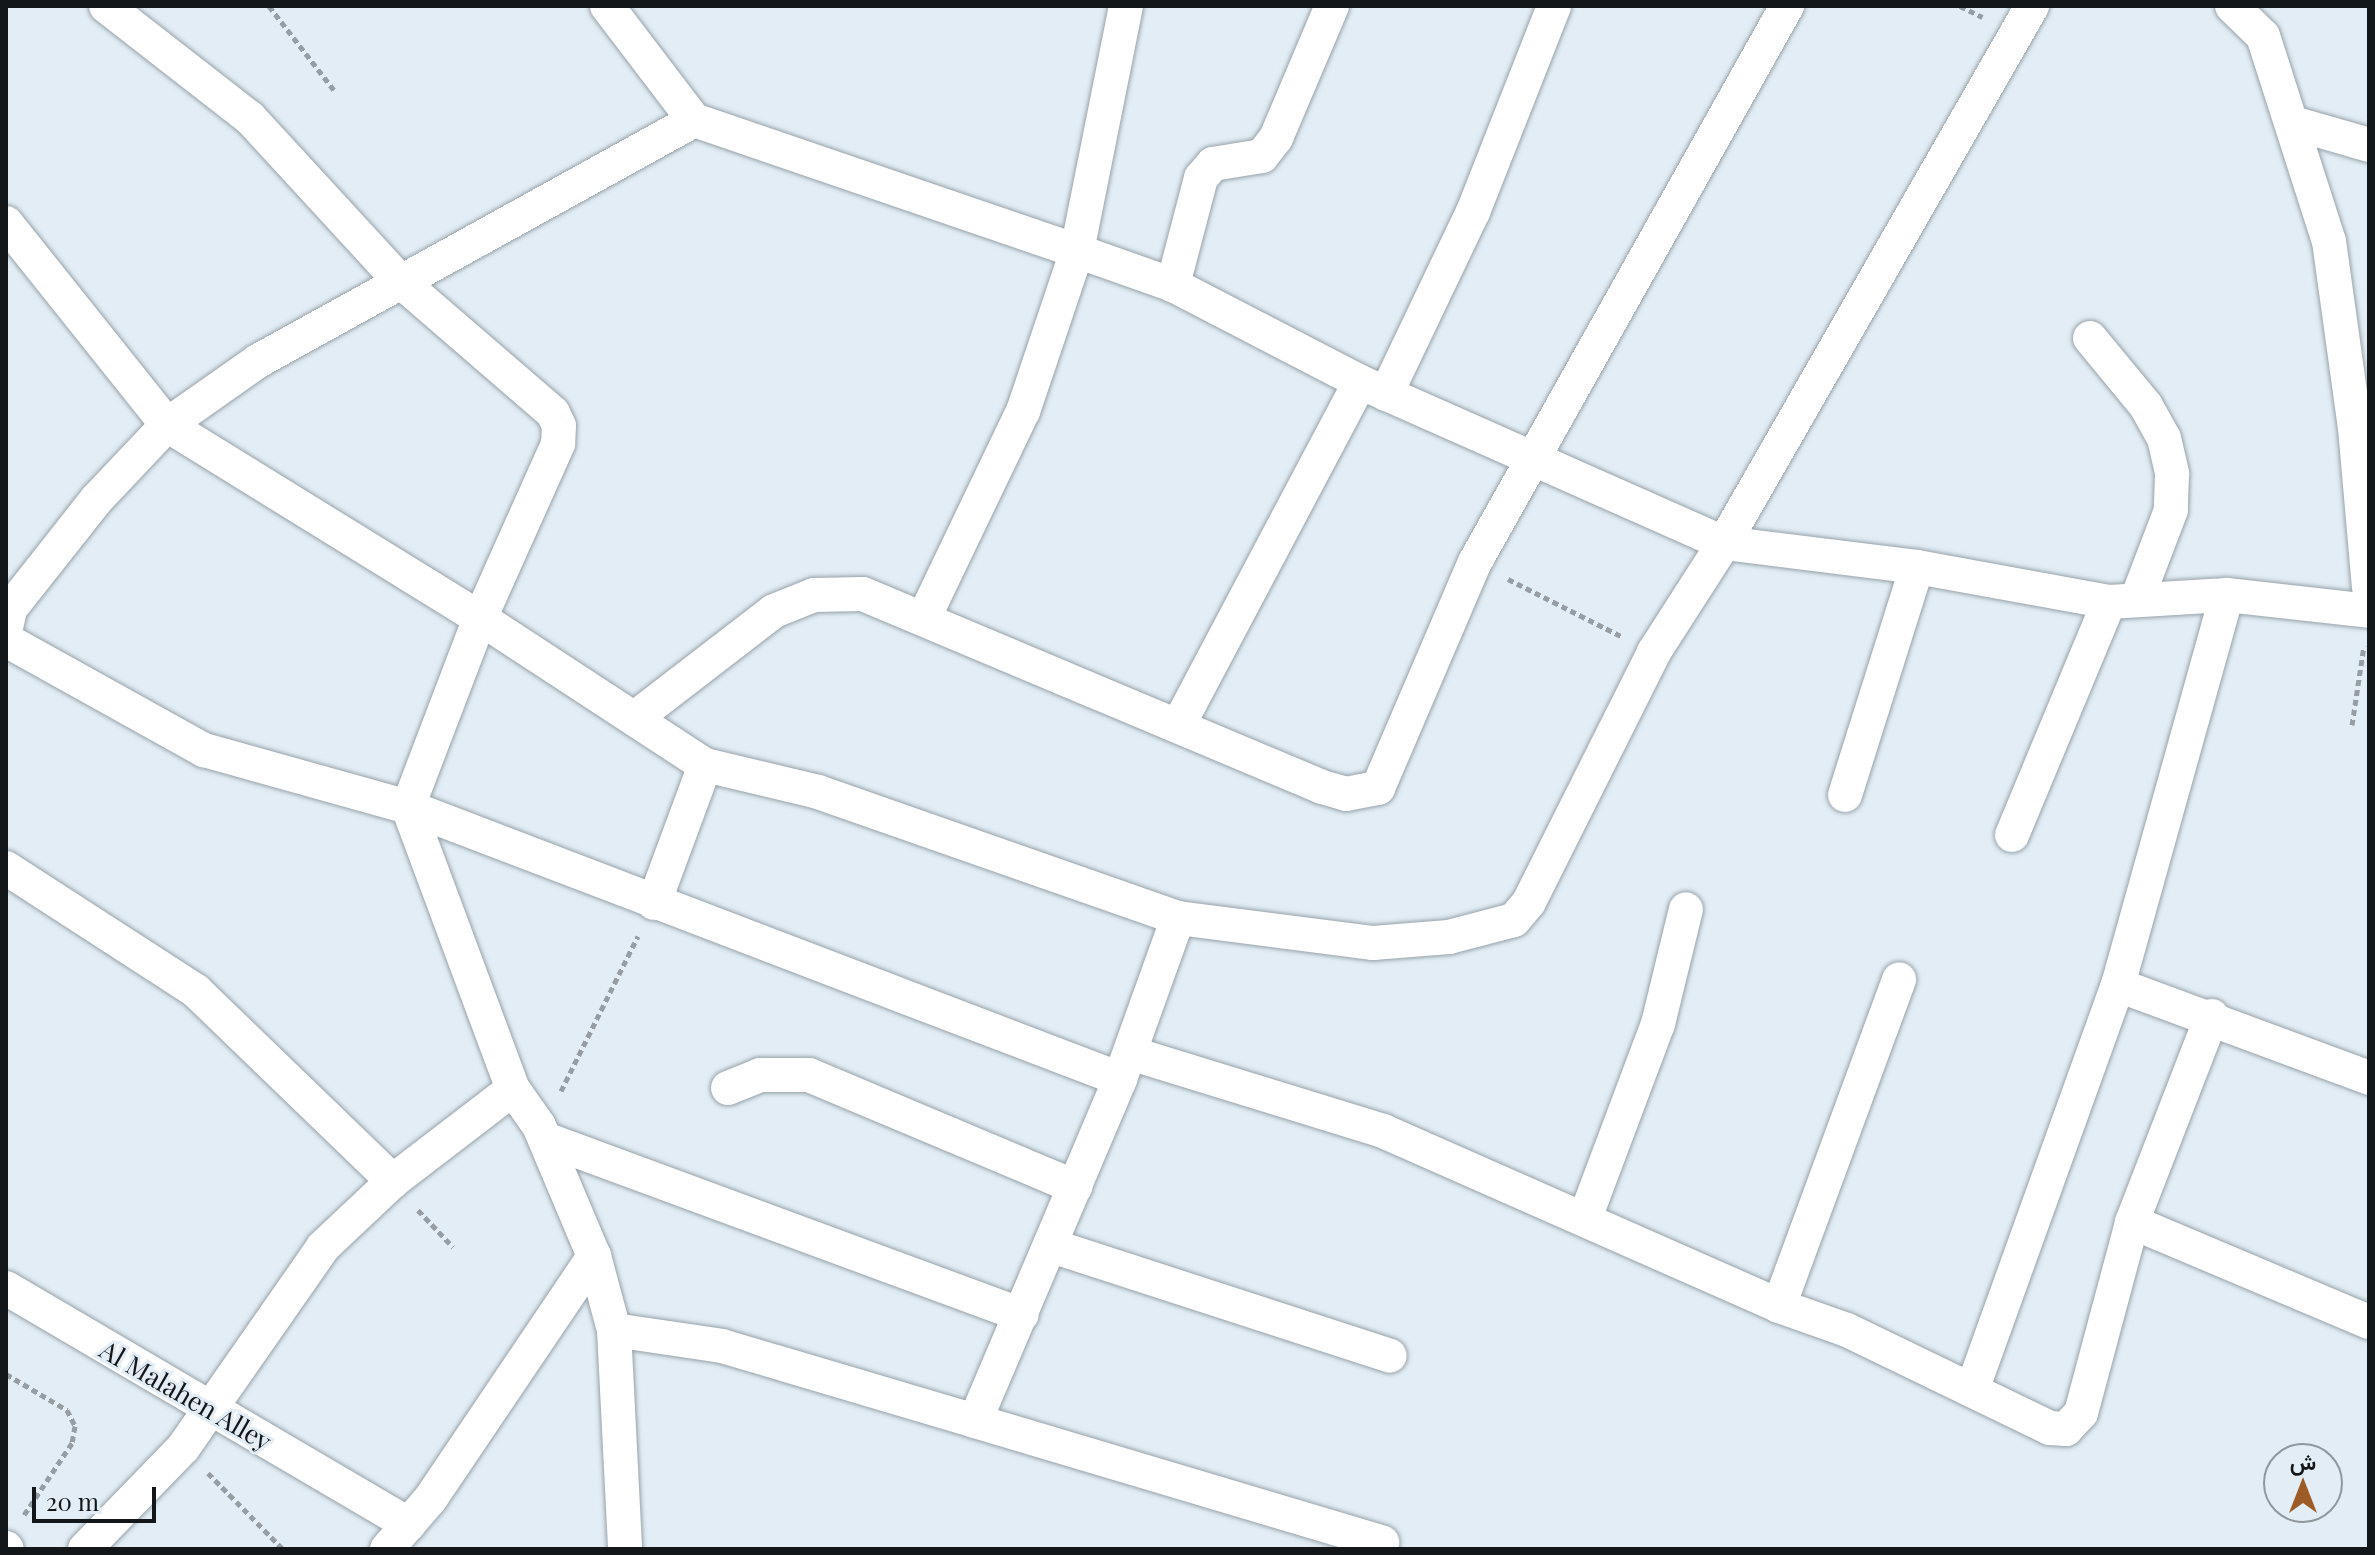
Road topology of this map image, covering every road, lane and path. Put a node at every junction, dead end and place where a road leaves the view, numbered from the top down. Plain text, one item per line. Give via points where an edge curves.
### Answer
1 (106, 6) edge
2 (269, 6) edge
3 (607, 6) edge
4 (1126, 6) edge
5 (1332, 6) edge
6 (1554, 6) edge
7 (1787, 6) edge
8 (2032, 6) edge
9 (2232, 6) edge
10 (139, 17) edge
11 (334, 90) dead end
12 (694, 120) junction
13 (2293, 123) junction
14 (2369, 145) edge
15 (6, 223) edge
16 (1077, 251) junction
17 (399, 280) junction
18 (1173, 285) junction
19 (2090, 338) dead end
20 (1373, 388) junction
21 (167, 425) junction
22 (1531, 462) junction
23 (1724, 543) junction
24 (1475, 562) junction
25 (1917, 567) junction
26 (2369, 587) edge
27 (2227, 595) junction
28 (2123, 601) junction
29 (480, 618) junction
30 (924, 618) junction
31 (7, 621) edge
32 (2368, 622) edge
33 (1654, 652) junction
34 (635, 718) junction
35 (1179, 724) junction
36 (2352, 725) dead end
37 (705, 765) junction
38 (1845, 795) dead end
39 (408, 807) junction
40 (2012, 835) dead end
41 (6, 868) edge
42 (654, 903) junction
43 (1686, 909) dead end
44 (1178, 918) junction
45 (1899, 979) dead end
46 (2118, 985) junction
47 (2212, 1016) junction
48 (1125, 1066) junction
49 (2369, 1078) edge
50 (728, 1088) dead end
51 (513, 1089) junction
52 (542, 1132) junction
53 (393, 1181) junction
54 (1075, 1187) junction
55 (1585, 1218) junction
56 (2132, 1222) junction
57 (1052, 1246) junction
58 (453, 1247) dead end
59 (594, 1256) junction
60 (6, 1288) edge
61 (1779, 1306) junction
62 (1022, 1315) junction
63 (2369, 1322) edge
64 (614, 1330) junction
65 (1390, 1356) dead end
66 (6, 1374) edge
67 (1972, 1390) junction
68 (210, 1410) junction
69 (975, 1421) junction
70 (183, 1448) junction
71 (23, 1518) dead end
72 (398, 1537) edge
73 (1382, 1542) dead end
74 (87, 1548) edge
75 (283, 1549) edge
76 (625, 1549) edge

1 - 10 street
2 - 11 path
3 - 12 street
4 - 16 street
5 - 18 street via 1276,138 1262,156 1213,164 1201,178
6 - 20 street via 1473,212
7 - 22 street
8 - 23 street
9 - 13 street via 2263,36
10 - 17 street via 250,118
12 - 16 street
12 - 17 street
13 - 14 street
13 - 26 street via 2329,241 2355,428
15 - 21 street
16 - 18 street
16 - 30 street via 1023,411
17 - 21 street via 258,361
17 - 29 street via 553,413 559,426 558,444
18 - 20 street
19 - 28 street via 2146,406 2164,438 2172,474 2171,510
20 - 22 street
20 - 35 street
21 - 29 street
21 - 31 street via 97,499
22 - 23 street
22 - 24 street
23 - 25 street
23 - 33 street
24 - 33 path
24 - 35 street via 1378,788 1346,794 1322,787
25 - 28 street
25 - 38 street
27 - 28 street
27 - 32 street
27 - 46 street
28 - 40 street
29 - 34 street
29 - 39 street
30 - 34 street via 863,594 814,595 774,611
30 - 35 street
31 - 39 street via 204,750
32 - 36 path
33 - 44 street via 1585,798 1514,920 1449,937 1373,943
34 - 37 street
37 - 42 street
37 - 44 street via 818,792
39 - 42 street
39 - 51 street
41 - 53 street via 196,991
42 - 48 street
42 - 52 path
43 - 55 street via 1658,1024
44 - 48 street
45 - 61 street
46 - 47 street
46 - 67 street
47 - 49 street
47 - 56 street
48 - 54 street
48 - 55 street via 1383,1131
50 - 54 street via 760,1075 809,1075
51 - 52 street
51 - 53 street
52 - 59 street
52 - 62 street
53 - 58 path
53 - 68 street via 323,1247
54 - 57 street
55 - 61 street
56 - 63 street
56 - 67 street via 2074,1425 2050,1428
57 - 62 street
57 - 65 street
59 - 64 street
59 - 72 street
60 - 68 street, Al Malahen Alley
61 - 67 street via 1847,1330
62 - 69 street
64 - 69 street via 722,1346
64 - 76 street
66 - 71 path via 67,1410 75,1426 72,1443
68 - 70 street
68 - 72 street, Al Malahen Alley
69 - 73 street
70 - 74 street
70 - 75 path

